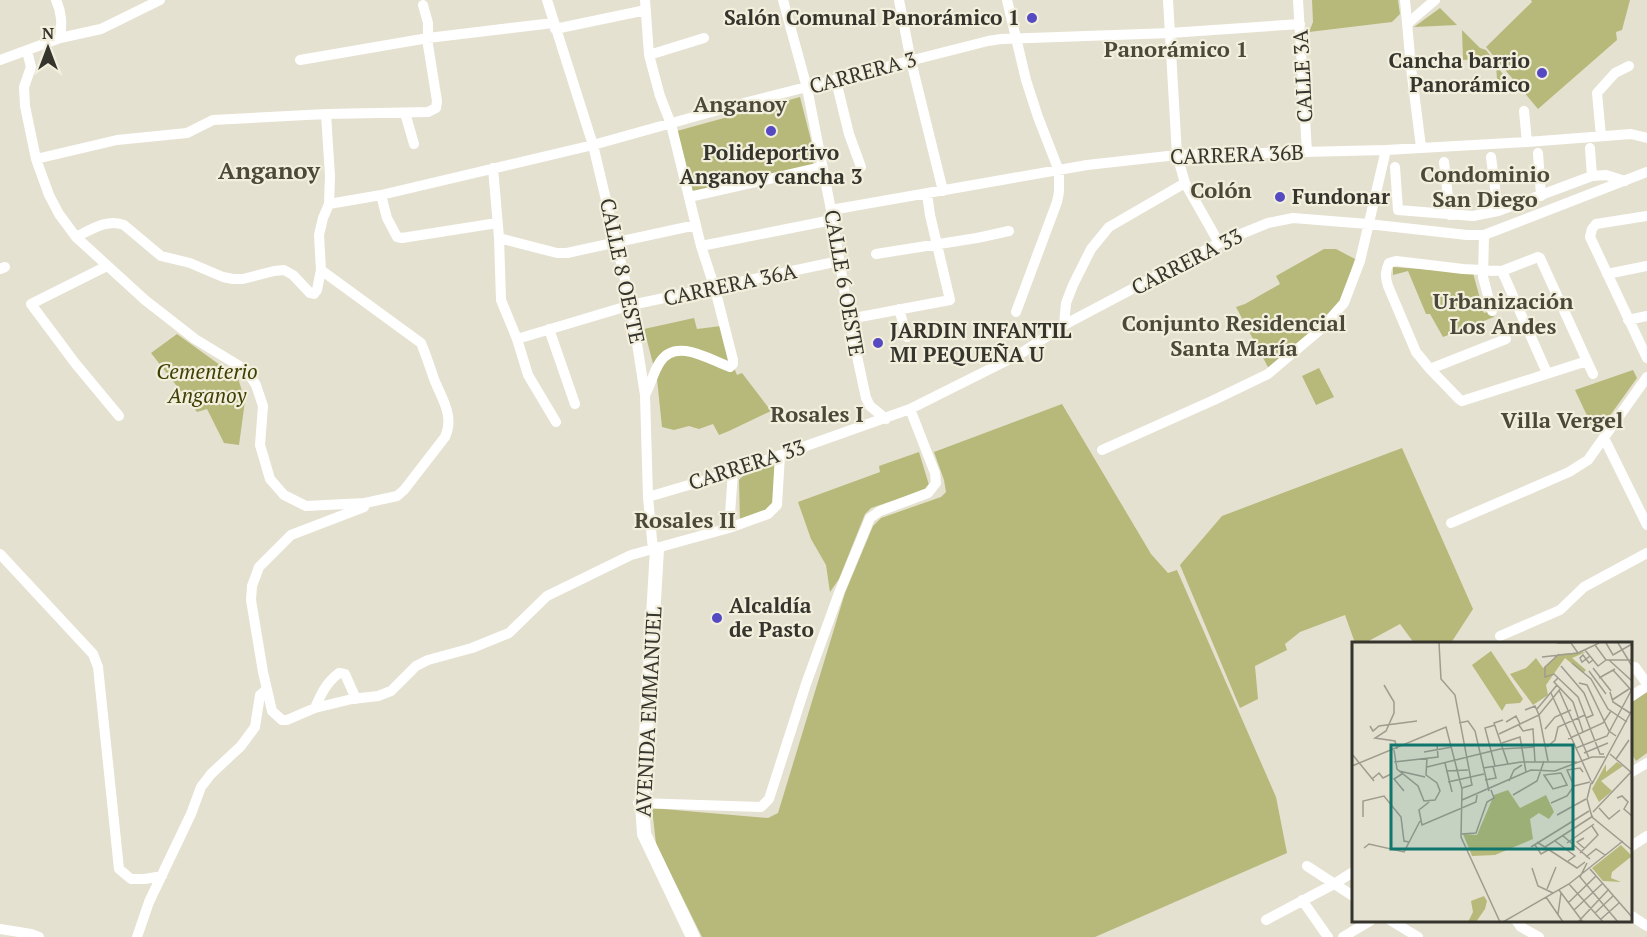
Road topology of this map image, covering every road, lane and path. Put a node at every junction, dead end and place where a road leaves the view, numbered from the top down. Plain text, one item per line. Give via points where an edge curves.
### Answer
1 (56, 0) edge
2 (160, 0) edge
3 (547, 0) edge
4 (783, 0) edge
5 (899, 0) edge
6 (1007, 0) edge
7 (1168, 0) edge
8 (1299, 0) edge
9 (1405, 0) edge
10 (1435, 0) edge
11 (423, 5) dead end
12 (645, 5) edge
13 (1300, 24) junction
14 (1407, 24) junction
15 (554, 26) junction
16 (1170, 33) junction
17 (60, 38) junction
18 (428, 38) junction
19 (704, 38) dead end
20 (1016, 38) junction
21 (27, 51) junction
22 (650, 55) junction
23 (0, 60) edge
24 (300, 60) dead end
25 (911, 61) junction
26 (1629, 66) dead end
27 (836, 81) junction
28 (807, 88) junction
29 (1524, 111) dead end
30 (405, 113) junction
31 (326, 114) junction
32 (671, 124) junction
33 (1600, 136) junction
34 (1647, 138) edge
35 (1527, 142) junction
36 (414, 144) dead end
37 (593, 145) junction
38 (1421, 147) junction
39 (1590, 148) dead end
40 (1386, 150) junction
41 (1307, 152) junction
42 (1538, 153) dead end
43 (1177, 155) junction
44 (1491, 157) dead end
45 (36, 159) junction
46 (1444, 162) dead end
47 (822, 167) junction
48 (861, 167) dead end
49 (1395, 167) dead end
50 (493, 168) junction
51 (1059, 171) junction
52 (1647, 172) edge
53 (1592, 176) junction
54 (1625, 181) junction
55 (1185, 183) junction
56 (943, 191) junction
57 (927, 194) junction
58 (381, 195) junction
59 (1541, 195) junction
60 (689, 197) junction
61 (330, 204) junction
62 (1498, 211) junction
63 (831, 215) junction
64 (1450, 215) junction
65 (1647, 216) edge
66 (497, 223) junction
67 (1368, 224) junction
68 (696, 225) junction
69 (1009, 231) dead end
70 (1484, 234) junction
71 (76, 237) junction
72 (499, 238) junction
73 (617, 243) junction
74 (937, 243) junction
75 (1218, 243) junction
76 (701, 246) junction
77 (876, 254) dead end
78 (839, 261) junction
79 (107, 266) junction
80 (1647, 266) edge
81 (321, 270) junction
82 (1482, 271) junction
83 (1502, 271) junction
84 (1607, 273) junction
85 (715, 289) junction
86 (631, 305) junction
87 (899, 309) junction
88 (1492, 311) dead end
89 (1016, 312) dead end
90 (1647, 316) edge
91 (849, 319) junction
92 (1628, 320) junction
93 (1064, 325) junction
94 (549, 329) junction
95 (907, 337) dead end
96 (518, 339) junction
97 (1506, 339) dead end
98 (1647, 358) edge
99 (1587, 361) junction
100 (1430, 369) junction
101 (1547, 373) junction
102 (1593, 374) dead end
103 (1647, 377) edge
104 (645, 395) junction
105 (575, 404) dead end
106 (910, 409) junction
107 (118, 416) dead end
108 (886, 419) junction
109 (556, 422) dead end
110 (1604, 438) junction
111 (1102, 450) dead end
112 (780, 454) junction
113 (734, 472) junction
114 (648, 497) junction
115 (365, 503) junction
116 (1451, 523) dead end
117 (1647, 525) edge
118 (729, 528) junction
119 (655, 549) junction
120 (1647, 553) edge
121 (0, 554) edge
122 (1500, 636) dead end
123 (1635, 668) dead end
124 (1647, 685) edge
125 (267, 689) junction
126 (1632, 696) edge
127 (356, 699) junction
128 (315, 708) junction
129 (1647, 763) edge
130 (1632, 773) edge
131 (640, 803) junction
132 (1647, 836) edge
133 (1632, 846) edge
134 (1307, 866) dead end
135 (1352, 873) edge
136 (162, 876) junction
137 (1334, 884) junction
138 (1352, 895) edge
139 (1302, 900) junction
140 (1632, 916) edge
141 (1266, 920) dead end
142 (1368, 922) edge
143 (1394, 922) edge
144 (1517, 922) edge
145 (1647, 926) edge
146 (0, 929) edge
147 (39, 937) edge
148 (136, 937) edge
149 (691, 937) edge
150 (1328, 937) edge
151 (1343, 937) edge
152 (1418, 937) edge
153 (1539, 937) edge

1 - 17 street via 62,21
2 - 17 street via 101,29
3 - 15 street, CALLE 8 OESTE
4 - 28 street, CALLE 6 OESTE
5 - 25 street
6 - 20 street
7 - 16 street
8 - 13 street, CALLE 3A
9 - 14 street
10 - 14 street
11 - 18 street
12 - 15 street
12 - 22 street
13 - 16 street, CARRERA 3
13 - 41 street, CALLE 3A
14 - 38 street
15 - 18 street
15 - 37 street, CALLE 8 OESTE
16 - 20 street, CARRERA 3
16 - 43 street
17 - 21 street
18 - 24 street
18 - 30 street via 436,108
19 - 22 street
20 - 25 street, CARRERA 3 via 988,41
20 - 51 street via 1038,117
21 - 23 street
21 - 45 street via 31,67 23,94
22 - 32 street
25 - 27 street, CARRERA 3
25 - 56 street
26 - 33 street via 1615,73 1597,93
27 - 28 street, CARRERA 3
27 - 48 street
28 - 32 street, CARRERA 3
28 - 47 street, CALLE 6 OESTE
29 - 35 street
30 - 31 street
30 - 36 street
31 - 45 street via 213,120 187,134 117,140
31 - 61 street
32 - 37 street, CARRERA 3
32 - 60 street
33 - 34 street, CARRERA 36B via 1631,134
33 - 35 street, CARRERA 36B
35 - 38 street, CARRERA 36B
37 - 50 street, CARRERA 3
37 - 73 street, CALLE 8 OESTE
38 - 40 street, CARRERA 36B
39 - 53 street
40 - 41 street, CARRERA 36B
40 - 67 street
41 - 43 street, CARRERA 36B
42 - 59 street
43 - 51 street, CARRERA 36B
43 - 55 street
44 - 62 street
45 - 71 street via 49,195
46 - 64 street
47 - 60 street
47 - 63 street, CALLE 6 OESTE
49 - 64 street via 1398,210
50 - 58 street, CARRERA 3
50 - 66 street
51 - 56 street, CARRERA 36B
51 - 89 street via 1057,202
52 - 54 street, CARRERA 33
53 - 54 street via 1606,175
53 - 59 street
54 - 70 street, CARRERA 33
55 - 75 street
55 - 93 street via 1109,227 1091,249 1073,285
56 - 57 street, CARRERA 36B
57 - 63 street, CARRERA 36B
57 - 74 street
58 - 61 street, CARRERA 3
58 - 66 street via 397,237
59 - 62 street
60 - 68 street
61 - 81 street via 319,235
62 - 64 street
63 - 76 street, CARRERA 36B
63 - 78 street, CALLE 6 OESTE
65 - 84 street via 1596,224 1592,229 1590,237
66 - 72 street
67 - 70 street, CARRERA 33
67 - 75 street, CARRERA 33 via 1293,218 1268,223
67 - 111 street via 1360,261 1344,303 1286,359 1268,374
68 - 73 street
68 - 76 street
69 - 74 street
70 - 82 street
71 - 79 street
71 - 81 street via 103,225 119,223 161,256 233,279 284,270 314,294
72 - 73 street via 557,253
72 - 96 street via 501,300
73 - 86 street, CALLE 8 OESTE
74 - 77 street
74 - 87 street via 950,300
75 - 93 street, CARRERA 33
76 - 85 street
78 - 85 street, CARRERA 36A
78 - 91 street, CALLE 6 OESTE
79 - 107 street via 31,304
79 - 115 street via 195,339 246,370 256,385 262,406 260,445 270,479 284,495 306,506
80 - 84 street
81 - 115 street via 421,343 447,407 447,432 405,490 397,496
82 - 83 street
82 - 88 street
82 - 100 street via 1389,263 1386,278 1416,352
83 - 99 street via 1540,258
83 - 101 street
84 - 92 street
85 - 86 street, CARRERA 36A
85 - 104 street via 733,364 730,367 677,350 660,361
86 - 94 street, CARRERA 36A
86 - 104 street, CALLE 8 OESTE
87 - 91 street
87 - 95 street
90 - 92 street
91 - 108 street, CALLE 6 OESTE via 866,398
92 - 98 street
93 - 106 street, CARRERA 33 via 1020,354
94 - 96 street, CARRERA 36A
94 - 105 street
96 - 109 street via 528,375
97 - 100 street
99 - 101 street
99 - 102 street
100 - 101 street via 1462,401
103 - 110 street
104 - 114 street, CALLE 8 OESTE
106 - 108 street, CARRERA 33
106 - 131 street via 936,483 928,493 870,518 806,684 769,799 761,807
108 - 112 street, CARRERA 33
110 - 116 street via 1588,460 1569,472
110 - 117 street
112 - 113 street, CARRERA 33
112 - 118 street via 777,505 768,514
113 - 114 street, CARRERA 33
113 - 118 street
114 - 119 street, CALLE 8 OESTE
115 - 125 street via 364,507 291,535 259,567 251,600
118 - 119 street
119 - 127 street via 623,559 547,596 509,633 428,660 416,666 391,691
119 - 131 street, AVENIDA EMMANUEL
120 - 122 street via 1584,586 1560,610
121 - 136 street via 93,654 98,667 119,869 131,879
123 - 124 street
124 - 126 street
125 - 128 street via 272,711 282,720
125 - 136 street via 260,695 255,727 201,787
127 - 128 street
127 - 128 street via 345,674 339,674 329,681
129 - 130 street
131 - 149 street, AVENIDA EMMANUEL via 640,835
132 - 133 street
134 - 137 street
135 - 137 street
136 - 148 street
137 - 138 street
137 - 139 street
139 - 141 street
139 - 150 street
140 - 145 street
142 - 151 street
143 - 152 street
144 - 153 street
146 - 147 street

